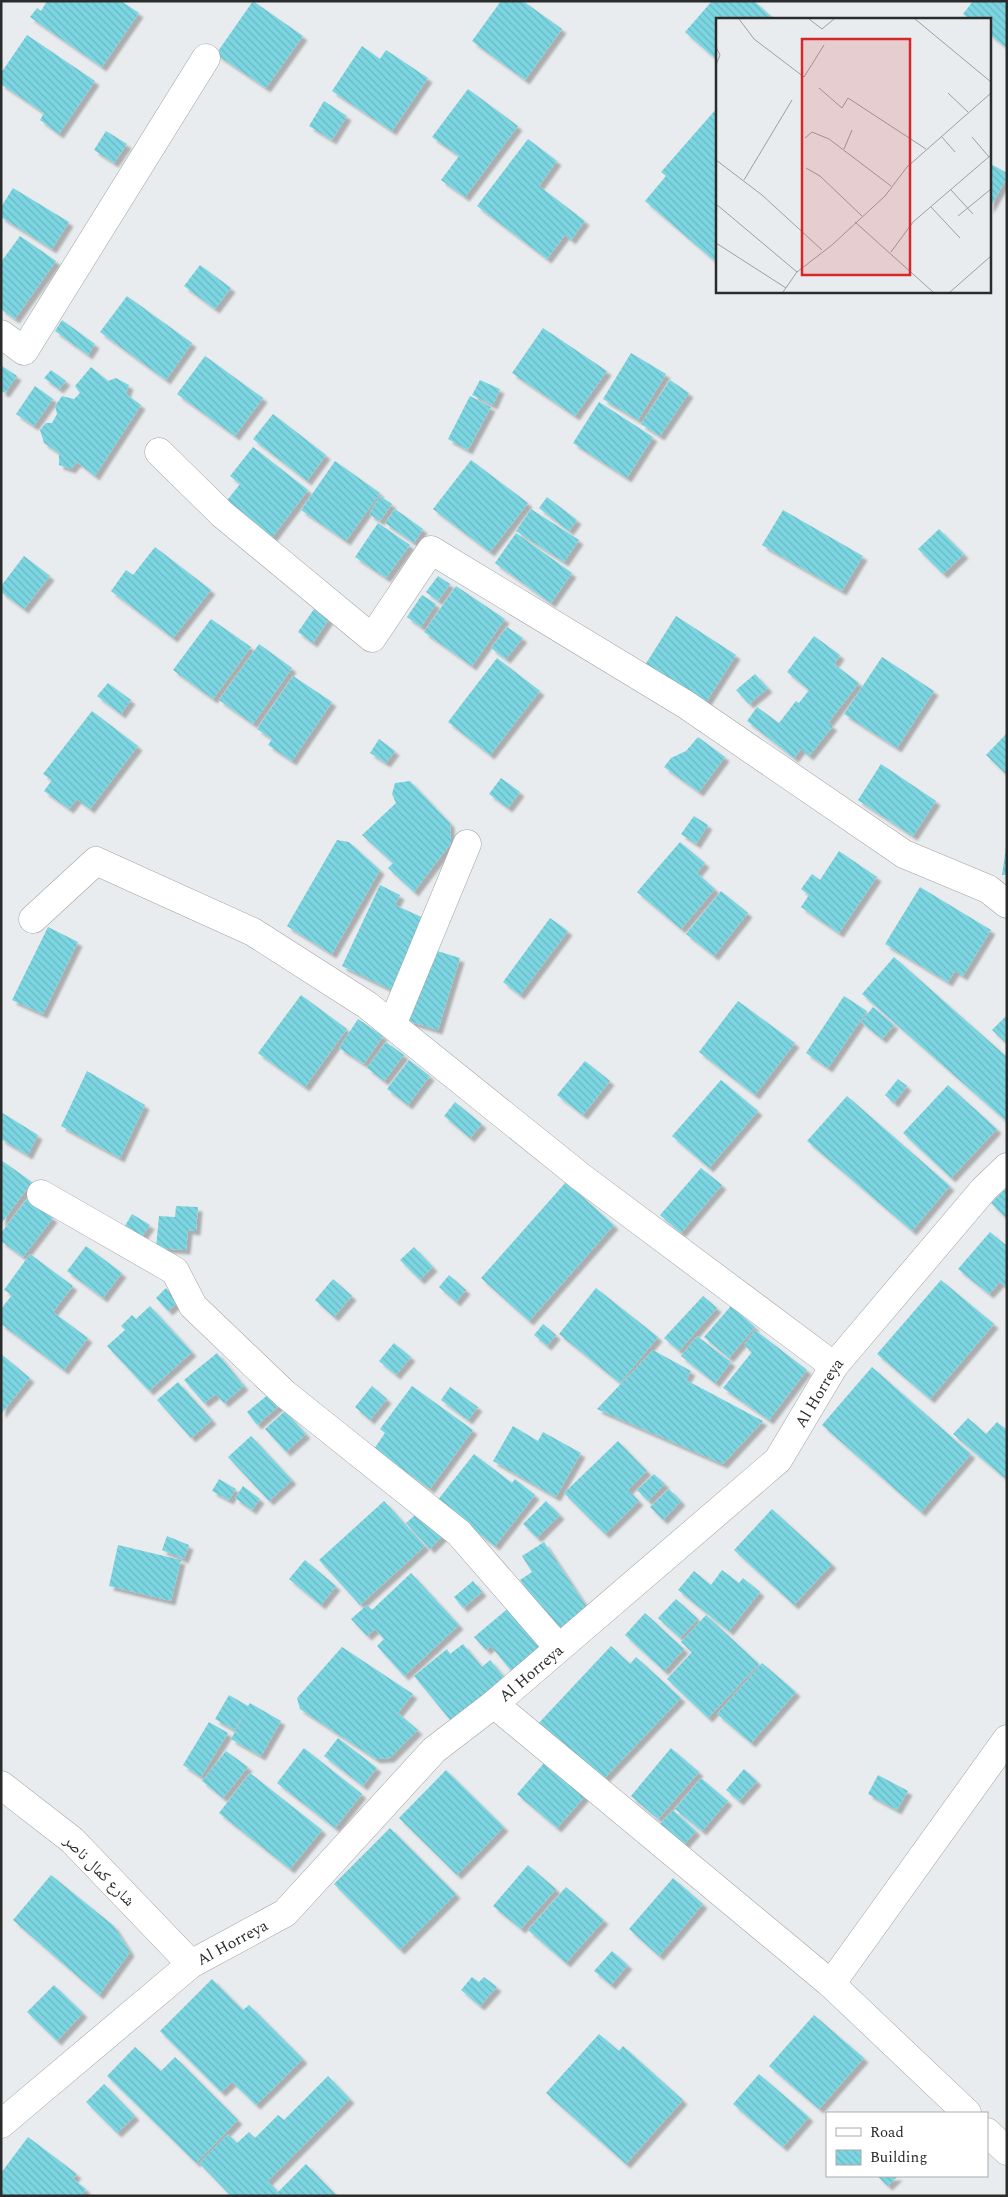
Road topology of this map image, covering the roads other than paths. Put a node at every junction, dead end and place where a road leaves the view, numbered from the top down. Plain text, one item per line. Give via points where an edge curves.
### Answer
1 (206, 58) dead end
2 (1, 334) edge
3 (159, 452) dead end
4 (467, 844) dead end
5 (1007, 904) edge
6 (33, 919) dead end
7 (392, 1025) junction
8 (1007, 1167) edge
9 (40, 1194) dead end
10 (834, 1366) junction
11 (558, 1647) junction
12 (494, 1704) junction
13 (1007, 1739) edge
14 (1, 1785) edge
15 (191, 1964) junction
16 (831, 1984) junction
17 (966, 2112) edge
18 (1, 2124) edge
19 (988, 2133) edge
20 (1007, 2151) edge

1 - 2 street via 24,351
3 - 5 street via 222,514 372,638 431,550 685,704 904,854 988,889
4 - 7 street
6 - 7 street via 96,861 252,932 367,1005
7 - 10 street via 581,1177
8 - 10 street, Al Horreya via 984,1188
9 - 11 street via 175,1272 193,1306 285,1394 459,1533
10 - 11 street, Al Horreya via 778,1460
11 - 12 street, Al Horreya
12 - 15 street, Al Horreya via 434,1750 285,1913
12 - 16 street
13 - 16 street
14 - 15 street, شارع كمال ناصر via 72,1840
15 - 18 street, Al Horreya
16 - 17 street
19 - 20 street

